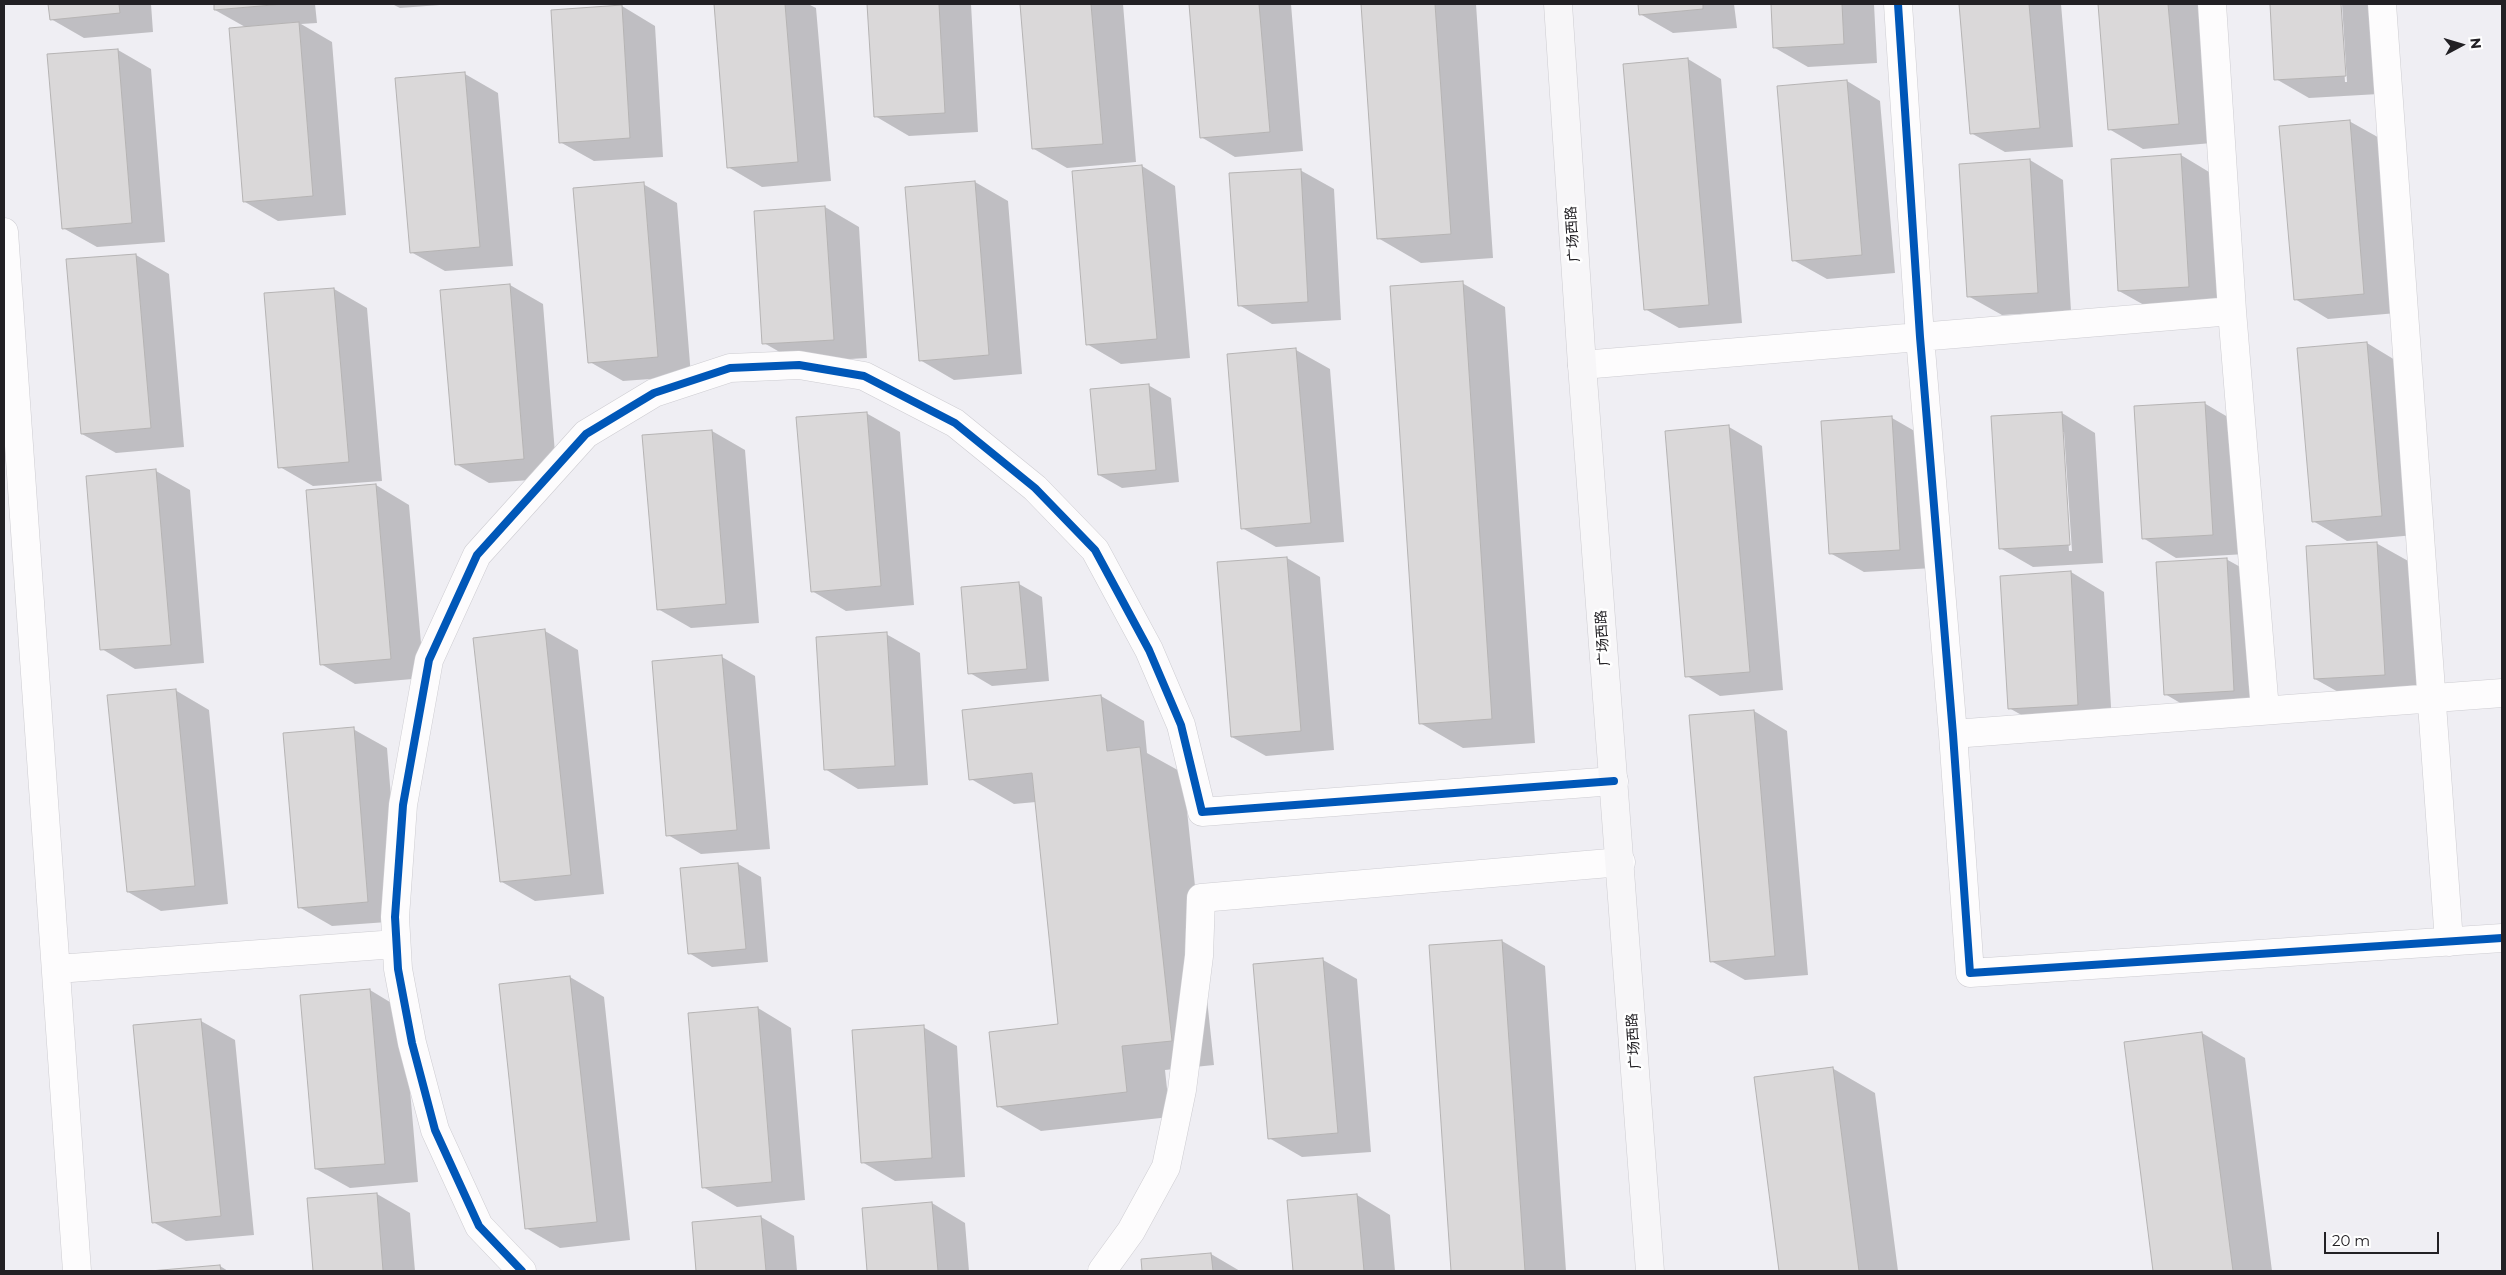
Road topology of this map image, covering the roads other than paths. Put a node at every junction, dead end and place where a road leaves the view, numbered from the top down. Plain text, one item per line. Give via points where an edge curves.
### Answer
1 (1558, 4) edge
2 (1898, 4) edge
3 (2212, 4) edge
4 (2382, 4) edge
5 (4, 232) edge
6 (2232, 310) junction
7 (1920, 336) junction
8 (1582, 365) junction
9 (2502, 693) edge
10 (2432, 698) junction
11 (2265, 710) junction
12 (1953, 734) junction
13 (1614, 781) junction
14 (1621, 862) junction
15 (2502, 938) edge
16 (2450, 942) junction
17 (396, 944) junction
18 (57, 969) junction
19 (77, 1271) edge
20 (522, 1271) edge
21 (1102, 1271) edge
22 (1650, 1271) edge

1 - 8 main road, 广场西路
2 - 7 street
3 - 6 street
4 - 10 street
5 - 18 street
6 - 7 street
6 - 11 street
7 - 8 street
7 - 12 street
8 - 13 main road, 广场西路
9 - 10 street
10 - 11 street
10 - 16 street
11 - 12 street
12 - 16 street via 1970,973
13 - 14 main road, 广场西路
13 - 17 street via 1202,812 1181,724 1149,650 1095,550 1035,488 955,423 864,376 799,365 730,368 654,393 586,434 478,555 429,660 403,805
14 - 21 street via 1201,898 1199,956 1182,1090 1166,1167 1131,1231
14 - 22 main road, 广场西路
15 - 16 street
17 - 18 street
17 - 20 street via 412,1043 435,1130 479,1226
18 - 19 street

